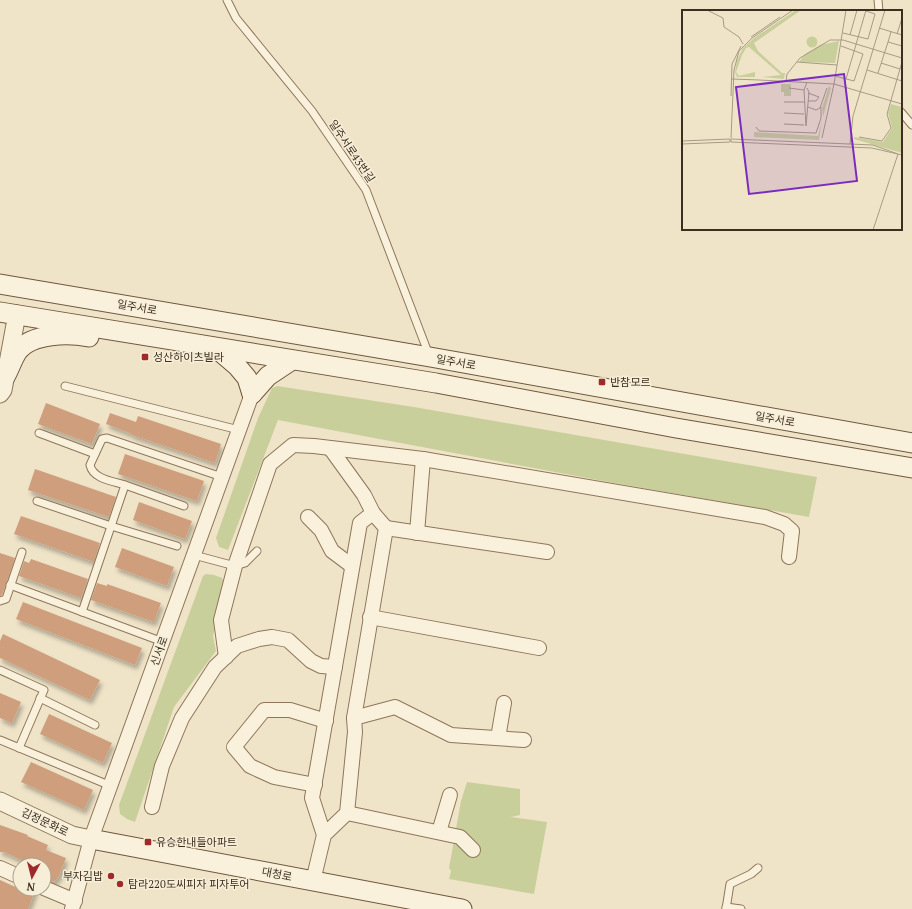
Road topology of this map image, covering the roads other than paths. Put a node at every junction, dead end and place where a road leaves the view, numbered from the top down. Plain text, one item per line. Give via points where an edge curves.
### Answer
1 (227, 0) edge
2 (878, 0) edge
3 (879, 10) edge
4 (902, 113) edge
5 (912, 125) edge
6 (11, 285) edge
7 (8, 313) edge
8 (131, 333) junction
9 (0, 347) edge
10 (215, 347) junction
11 (430, 357) junction
12 (292, 360) junction
13 (6, 376) junction
14 (66, 386) dead end
15 (0, 394) edge
16 (252, 394) junction
17 (239, 430) junction
18 (39, 433) dead end
19 (912, 443) edge
20 (330, 448) junction
21 (95, 454) junction
22 (423, 459) junction
23 (912, 468) edge
24 (222, 477) junction
25 (124, 486) junction
26 (37, 501) dead end
27 (184, 506) dead end
28 (373, 513) junction
29 (308, 517) dead end
30 (111, 526) junction
31 (386, 528) junction
32 (417, 533) junction
33 (177, 546) dead end
34 (257, 551) dead end
35 (22, 552) dead end
36 (547, 552) dead end
37 (194, 555) junction
38 (789, 557) dead end
39 (235, 566) junction
40 (352, 566) junction
41 (10, 585) junction
42 (0, 601) edge
43 (82, 612) junction
44 (370, 617) junction
45 (162, 642) junction
46 (539, 648) dead end
47 (226, 657) junction
48 (335, 667) junction
49 (0, 670) edge
50 (40, 698) junction
51 (504, 703) dead end
52 (354, 718) junction
53 (326, 721) junction
54 (95, 725) dead end
55 (498, 738) junction
56 (0, 740) edge
57 (524, 740) dead end
58 (19, 748) junction
59 (315, 785) junction
60 (110, 786) junction
61 (450, 795) dead end
62 (0, 801) edge
63 (152, 807) dead end
64 (347, 813) junction
65 (439, 832) junction
66 (324, 835) junction
67 (91, 840) junction
68 (473, 850) dead end
69 (0, 868) edge
70 (758, 868) dead end
71 (12, 873) edge
72 (313, 881) junction
73 (52, 893) edge
74 (73, 905) edge
75 (726, 908) edge
76 (462, 909) edge
77 (741, 909) edge

1 - 11 lane, 일주서로43번길 via 236,18 312,111 366,190
2 - 3 lane
4 - 5 lane
6 - 7 main road
6 - 11 main road, 일주서로
7 - 8 main road
7 - 9 street
7 - 13 street
8 - 10 main road
8 - 13 main road via 107,340 82,335 50,335 29,341 18,351
10 - 12 main road
10 - 16 main road via 247,378
11 - 19 main road, 일주서로
12 - 16 main road via 268,376
12 - 23 main road via 436,383 676,428
13 - 15 street
14 - 17 lane
16 - 17 street, 신서로
17 - 24 street, 신서로
18 - 21 lane
20 - 22 street
20 - 28 street via 364,495
20 - 39 street via 293,445 270,464
21 - 24 lane via 102,439 107,438
21 - 25 lane via 90,465 91,471 101,478
22 - 32 street
22 - 38 street via 765,517 784,524 792,531
24 - 37 street, 신서로
25 - 27 lane
25 - 30 lane
26 - 30 lane
28 - 31 street
28 - 40 street via 360,523
29 - 40 street via 321,530 332,551
30 - 33 lane
30 - 43 lane
31 - 32 street
31 - 44 street
32 - 36 street
34 - 39 lane via 245,562
35 - 41 lane
37 - 39 lane
37 - 45 street, 신서로
39 - 47 street via 221,620
40 - 48 street
41 - 42 lane via 6,599
41 - 43 lane
43 - 45 lane
44 - 46 street
44 - 52 street
45 - 60 street, 신서로
47 - 48 street via 237,646 259,638 272,637 288,640 311,661 321,666
47 - 63 street via 215,667 182,718 162,766
48 - 53 street
49 - 50 lane via 44,690
50 - 54 lane
50 - 58 lane
51 - 55 street
52 - 55 street via 395,707 451,735
52 - 64 street via 355,732
53 - 59 street
53 - 59 street via 290,710 264,710 234,747 250,766 274,777
55 - 57 street
56 - 58 lane
58 - 60 lane
59 - 66 street via 312,798
60 - 67 street, 신서로
61 - 65 street
62 - 67 street, 김정문화로 via 72,835
64 - 65 street
64 - 66 street
65 - 68 street via 460,837
66 - 72 street
67 - 72 main road, 대청로
67 - 74 street, 신서로
69 - 71 street
70 - 75 lane via 730,884
72 - 76 main road, 대청로
73 - 74 street
75 - 77 lane

